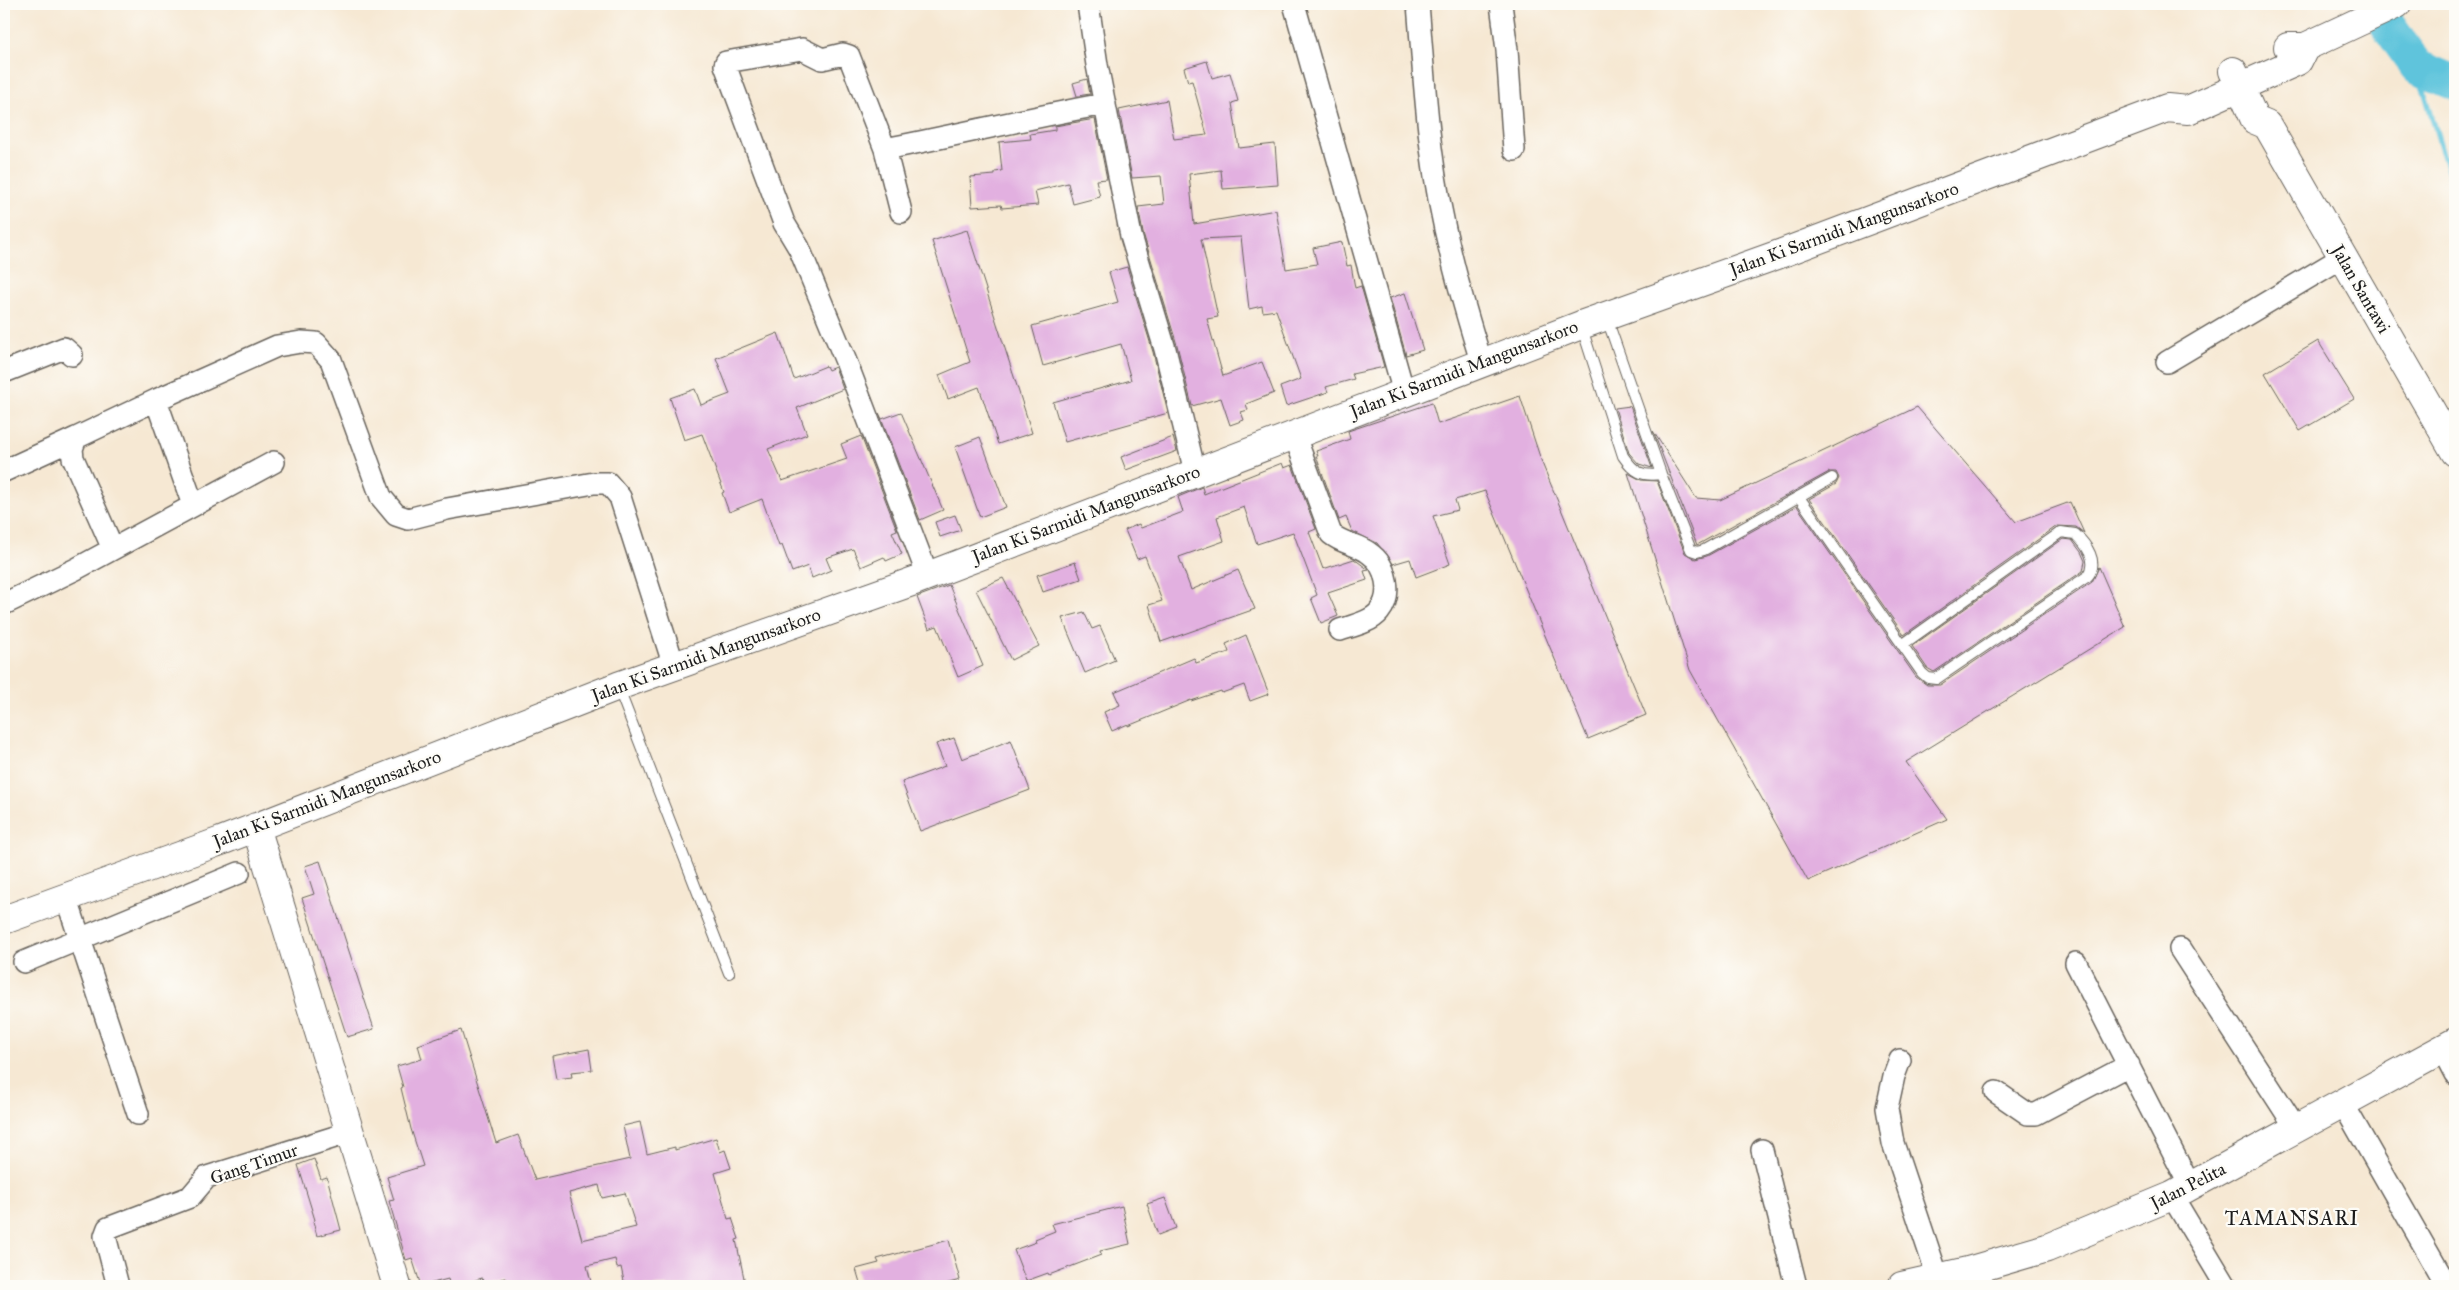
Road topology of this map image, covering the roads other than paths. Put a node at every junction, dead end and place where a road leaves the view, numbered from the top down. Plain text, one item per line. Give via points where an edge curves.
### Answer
1 (1088, 4) edge
2 (1294, 4) edge
3 (1418, 4) edge
4 (1501, 4) edge
5 (2397, 4) edge
6 (2245, 75) junction
7 (1105, 104) junction
8 (885, 149) junction
9 (1514, 150) dead end
10 (901, 212) dead end
11 (2342, 256) junction
12 (1594, 320) junction
13 (72, 355) dead end
14 (2167, 362) dead end
15 (1482, 364) junction
16 (4, 372) edge
17 (1404, 393) junction
18 (156, 400) junction
19 (1294, 434) junction
20 (76, 438) junction
21 (2455, 452) edge
22 (274, 462) dead end
23 (4, 471) edge
24 (1195, 472) junction
25 (1661, 474) junction
26 (1832, 478) dead end
27 (1799, 496) junction
28 (193, 505) junction
29 (113, 549) junction
30 (928, 576) junction
31 (4, 604) edge
32 (1340, 630) dead end
33 (1902, 644) junction
34 (674, 666) junction
35 (618, 686) junction
36 (256, 827) junction
37 (240, 873) dead end
38 (66, 897) junction
39 (4, 920) edge
40 (80, 939) junction
41 (2180, 948) dead end
42 (24, 962) dead end
43 (2076, 964) dead end
44 (729, 973) dead end
45 (2448, 1045) edge
46 (1900, 1060) dead end
47 (2129, 1065) junction
48 (2455, 1074) edge
49 (1996, 1092) dead end
50 (2342, 1102) junction
51 (138, 1114) dead end
52 (2296, 1128) junction
53 (351, 1132) junction
54 (1762, 1150) dead end
55 (2181, 1191) junction
56 (1938, 1278) junction
57 (116, 1286) edge
58 (397, 1286) edge
59 (1796, 1286) edge
60 (1902, 1286) edge
61 (2226, 1286) edge
62 (2447, 1286) edge

1 - 7 street
2 - 17 street
3 - 15 street via 1436,182 1460,291
4 - 9 street
5 - 6 main road, Jalan Ki Sarmidi Mangunsarkoro via 2314,42 2290,46
6 - 11 main road, Jalan Santawi via 2255,120 2267,125
6 - 12 main road, Jalan Ki Sarmidi Mangunsarkoro via 2180,94 2167,108
7 - 8 street
7 - 24 street via 1131,236 1165,349
8 - 10 street
8 - 30 street via 849,56 843,54 822,59 807,50 791,49 726,63 784,223 799,248 843,355
11 - 14 street
11 - 21 main road, Jalan Santawi
12 - 15 main road, Jalan Ki Sarmidi Mangunsarkoro
12 - 25 lane
12 - 25 lane via 1623,456 1638,473 1648,476
13 - 16 street via 64,348
15 - 17 main road, Jalan Ki Sarmidi Mangunsarkoro
17 - 19 main road, Jalan Ki Sarmidi Mangunsarkoro
18 - 20 street
18 - 28 street
18 - 34 street via 277,346 316,343 330,360 381,497 396,515 408,518 608,482 620,497
19 - 24 main road, Jalan Ki Sarmidi Mangunsarkoro
19 - 32 street via 1331,534 1340,542 1369,553 1384,574 1386,600 1378,613
20 - 23 street
20 - 29 street via 73,458
22 - 28 street
24 - 30 main road, Jalan Ki Sarmidi Mangunsarkoro
25 - 27 lane via 1686,542 1690,550 1697,552
26 - 27 lane
27 - 33 lane
28 - 29 street
29 - 31 street
30 - 34 main road, Jalan Ki Sarmidi Mangunsarkoro
33 - 33 lane via 1922,673 1936,679 2088,576 2093,569 2093,561 2075,534 2061,532
34 - 35 main road, Jalan Ki Sarmidi Mangunsarkoro
35 - 36 main road, Jalan Ki Sarmidi Mangunsarkoro
35 - 44 lane
36 - 38 main road, Jalan Ki Sarmidi Mangunsarkoro
36 - 53 main road
37 - 40 street
38 - 39 main road, Jalan Ki Sarmidi Mangunsarkoro
38 - 40 street
40 - 42 street
40 - 51 street
41 - 52 street
43 - 47 street
45 - 48 street
45 - 50 main road, Jalan Pelita
46 - 56 street via 1887,1108 1893,1143
47 - 49 street via 2036,1114 2028,1114
47 - 55 street
50 - 52 main road, Jalan Pelita
50 - 62 street
52 - 55 main road, Jalan Pelita
53 - 57 street, Gang Timur via 207,1177 190,1197 108,1228 106,1236
53 - 58 main road
54 - 59 street
55 - 56 main road, Jalan Pelita via 2047,1248
55 - 61 street
56 - 60 main road, Jalan Pelita

